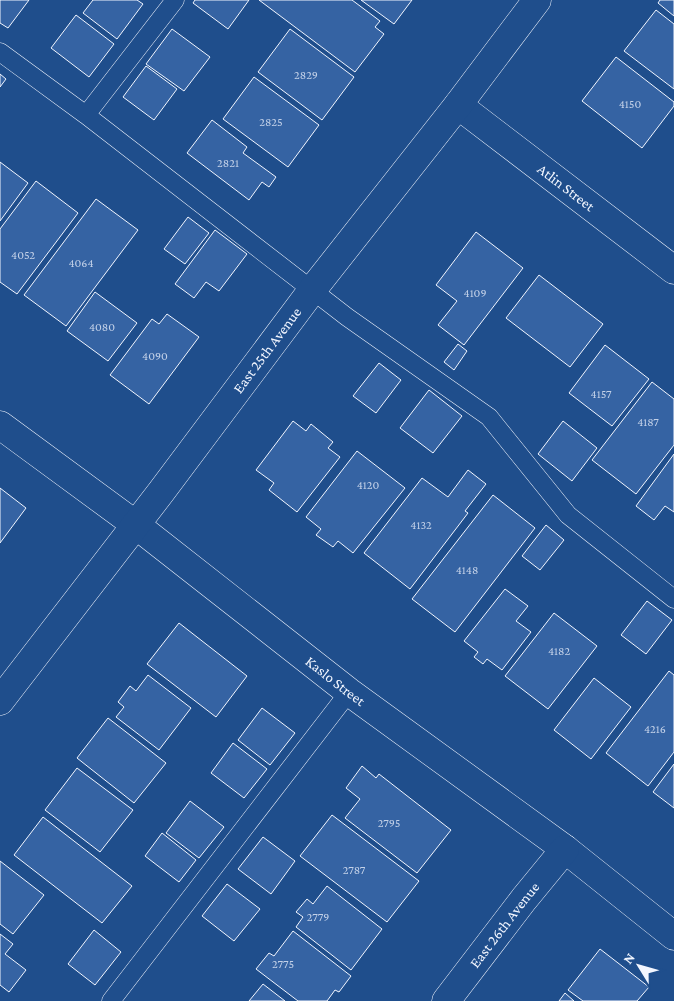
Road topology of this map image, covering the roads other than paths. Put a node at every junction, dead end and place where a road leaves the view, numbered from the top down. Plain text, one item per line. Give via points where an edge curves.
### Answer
1 (175, 0) edge
2 (537, 0) edge
3 (0, 52) edge
4 (458, 104) junction
5 (86, 115) junction
6 (674, 270) edge
7 (313, 289) junction
8 (0, 425) edge
9 (136, 525) junction
10 (674, 600) edge
11 (349, 692) junction
12 (0, 701) edge
13 (565, 849) junction
14 (674, 936) edge
15 (111, 1001) edge
16 (446, 1001) edge

1 - 5 lane
2 - 4 street, East 25th Avenue
3 - 5 lane
4 - 6 street, Atlin Street
4 - 7 street, East 25th Avenue
5 - 7 lane
7 - 9 street, East 25th Avenue
7 - 10 lane via 488,417 568,515
8 - 9 street, Kaslo Street
9 - 11 street, Kaslo Street
9 - 12 street, East 25th Avenue
11 - 13 street, Kaslo Street
11 - 15 lane
13 - 14 street, Kaslo Street
13 - 16 street, East 26th Avenue

